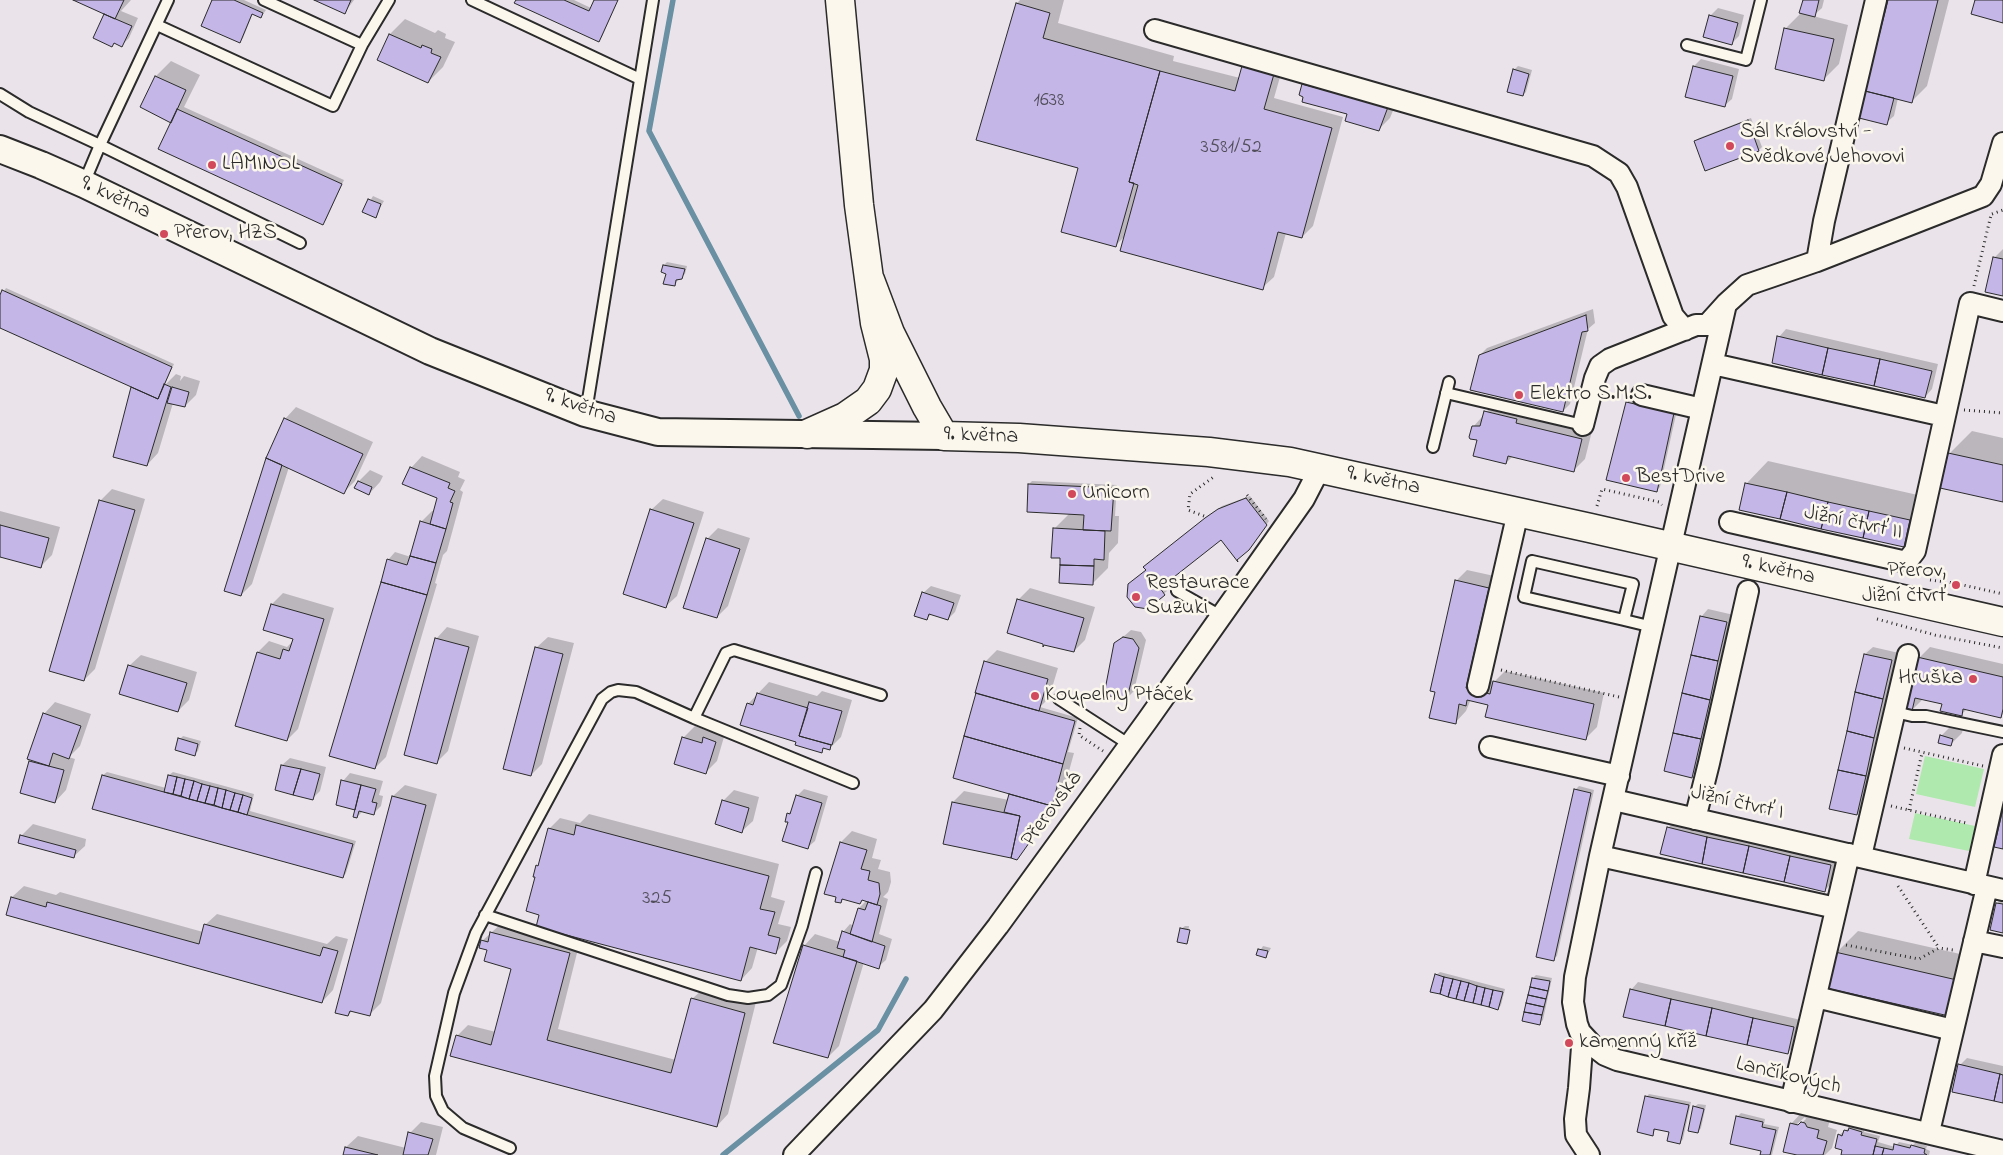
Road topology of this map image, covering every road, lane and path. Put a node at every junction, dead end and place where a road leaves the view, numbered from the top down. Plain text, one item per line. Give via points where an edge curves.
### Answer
1 (168, 0) edge
2 (264, 0) edge
3 (389, 0) edge
4 (472, 0) edge
5 (652, 0) edge
6 (840, 0) edge
7 (1761, 0) edge
8 (1876, 0) edge
9 (156, 25) junction
10 (1155, 30) dead end
11 (362, 45) junction
12 (1686, 45) dead end
13 (640, 79) junction
14 (0, 94) edge
15 (2003, 143) edge
16 (100, 144) junction
17 (0, 149) edge
18 (84, 184) junction
19 (1991, 215) dead end
20 (300, 243) dead end
21 (1817, 261) junction
22 (870, 280) junction
23 (1970, 303) junction
24 (1726, 304) junction
25 (2003, 311) edge
26 (1685, 330) junction
27 (1713, 364) junction
28 (1448, 382) dead end
29 (1446, 392) junction
30 (1642, 395) dead end
31 (1702, 409) junction
32 (1945, 412) junction
33 (585, 413) junction
34 (2003, 413) edge
35 (1583, 425) joint
36 (807, 434) junction
37 (944, 436) junction
38 (1434, 447) dead end
39 (1320, 468) junction
40 (1219, 474) dead end
41 (1597, 507) dead end
42 (1518, 512) junction
43 (1662, 512) dead end
44 (1204, 516) dead end
45 (1730, 522) dead end
46 (1671, 546) junction
47 (1177, 590) dead end
48 (1748, 591) dead end
49 (1221, 616) junction
50 (1873, 618) dead end
51 (1624, 620) junction
52 (2003, 622) edge
53 (1652, 627) junction
54 (2003, 648) edge
55 (1908, 655) dead end
56 (1482, 666) junction
57 (1478, 686) dead end
58 (881, 695) dead end
59 (1624, 698) dead end
60 (1059, 699) dead end
61 (1895, 712) junction
62 (694, 718) junction
63 (2003, 732) edge
64 (1130, 746) junction
65 (1490, 747) dead end
66 (1900, 748) dead end
67 (1922, 753) junction
68 (2003, 755) edge
69 (1986, 767) dead end
70 (1619, 776) junction
71 (852, 783) dead end
72 (1714, 797) dead end
73 (1614, 800) junction
74 (1883, 804) dead end
75 (1909, 810) junction
76 (1767, 816) dead end
77 (1695, 819) junction
78 (1966, 822) dead end
79 (1855, 855) junction
80 (1600, 856) junction
81 (816, 873) dead end
82 (1893, 878) dead end
83 (1988, 887) edge
84 (1836, 908) junction
85 (485, 915) junction
86 (1974, 941) junction
87 (1843, 944) dead end
88 (2003, 947) edge
89 (1816, 997) junction
90 (1953, 1030) junction
91 (1581, 1032) junction
92 (1791, 1102) junction
93 (1929, 1132) junction
94 (510, 1148) dead end
95 (1964, 1149) edge
96 (2003, 1151) edge
97 (794, 1155) edge
98 (1589, 1155) edge

1 - 9 lane
2 - 11 lane
3 - 11 lane
4 - 13 lane
5 - 13 lane
6 - 22 main road via 859,205
7 - 12 lane via 1746,60
8 - 21 street
9 - 11 lane via 334,106
9 - 16 lane
10 - 26 street via 1593,156 1619,173 1627,187 1673,316
13 - 33 lane
14 - 16 lane via 29,112
15 - 21 street via 1991,184 1983,196
16 - 18 lane
16 - 20 lane
17 - 18 street, 9. května
18 - 33 street, 9. května via 430,351
19 - 23 path
21 - 24 street via 1746,285
22 - 36 main road via 875,323 884,359 882,380 858,410
22 - 37 main road via 890,333
23 - 25 street
23 - 32 street, Jižní čtvrť II
24 - 26 street via 1707,325
24 - 27 street
26 - 35 street via 1610,359 1600,366
27 - 31 street
27 - 32 street
28 - 29 lane
29 - 35 lane
29 - 38 lane
30 - 31 street
31 - 46 street
32 - 34 path
32 - 45 street, Jižní čtvrť II via 1915,551 1908,560
33 - 36 street, 9. května via 658,432
36 - 37 street, 9. května
37 - 39 main road, 9. května via 1019,438 1209,452
39 - 42 main road, 9. května
39 - 49 street, Přerovská via 1304,499
40 - 44 path via 1190,494 1188,510
41 - 43 path via 1602,489 1659,502
42 - 46 main road, 9. května
42 - 56 street
46 - 52 main road, 9. května
46 - 53 street
47 - 49 lane
48 - 77 street
49 - 64 street, Přerovská
50 - 54 path via 1935,635
51 - 51 lane via 1633,584 1532,561 1524,597
51 - 53 lane
53 - 70 street
55 - 61 street
56 - 57 street
56 - 59 path
58 - 62 lane via 734,650 726,653
60 - 64 lane
61 - 63 lane
61 - 79 street
62 - 71 lane
62 - 85 lane via 636,692 618,690 602,699
64 - 97 street, Přerovská via 933,1010
65 - 70 street
66 - 67 path
67 - 69 path
67 - 75 path
68 - 83 street
70 - 73 street
72 - 76 path via 1727,796 1758,804
73 - 77 street, Jižní čtvrť I
73 - 80 street
74 - 75 path
75 - 78 path
77 - 79 street, Jižní čtvrť I
79 - 83 street, Jižní čtvrť I
79 - 84 street
80 - 84 street
80 - 91 street via 1573,990 1574,1012
81 - 85 lane via 781,985 768,994 748,998 728,995
82 - 87 path via 1939,948 1919,959
83 - 86 street
84 - 89 street
85 - 94 lane via 454,993 435,1076 436,1096 443,1111 463,1128
86 - 88 street
86 - 90 street
89 - 90 street
89 - 92 street
90 - 93 street
91 - 92 street, Lančíkových via 1604,1055 1617,1060
91 - 98 street via 1580,1088 1575,1127 1576,1135
92 - 93 street, Lančíkových
93 - 95 street, Lančíkových
95 - 96 street, Lančíkových

